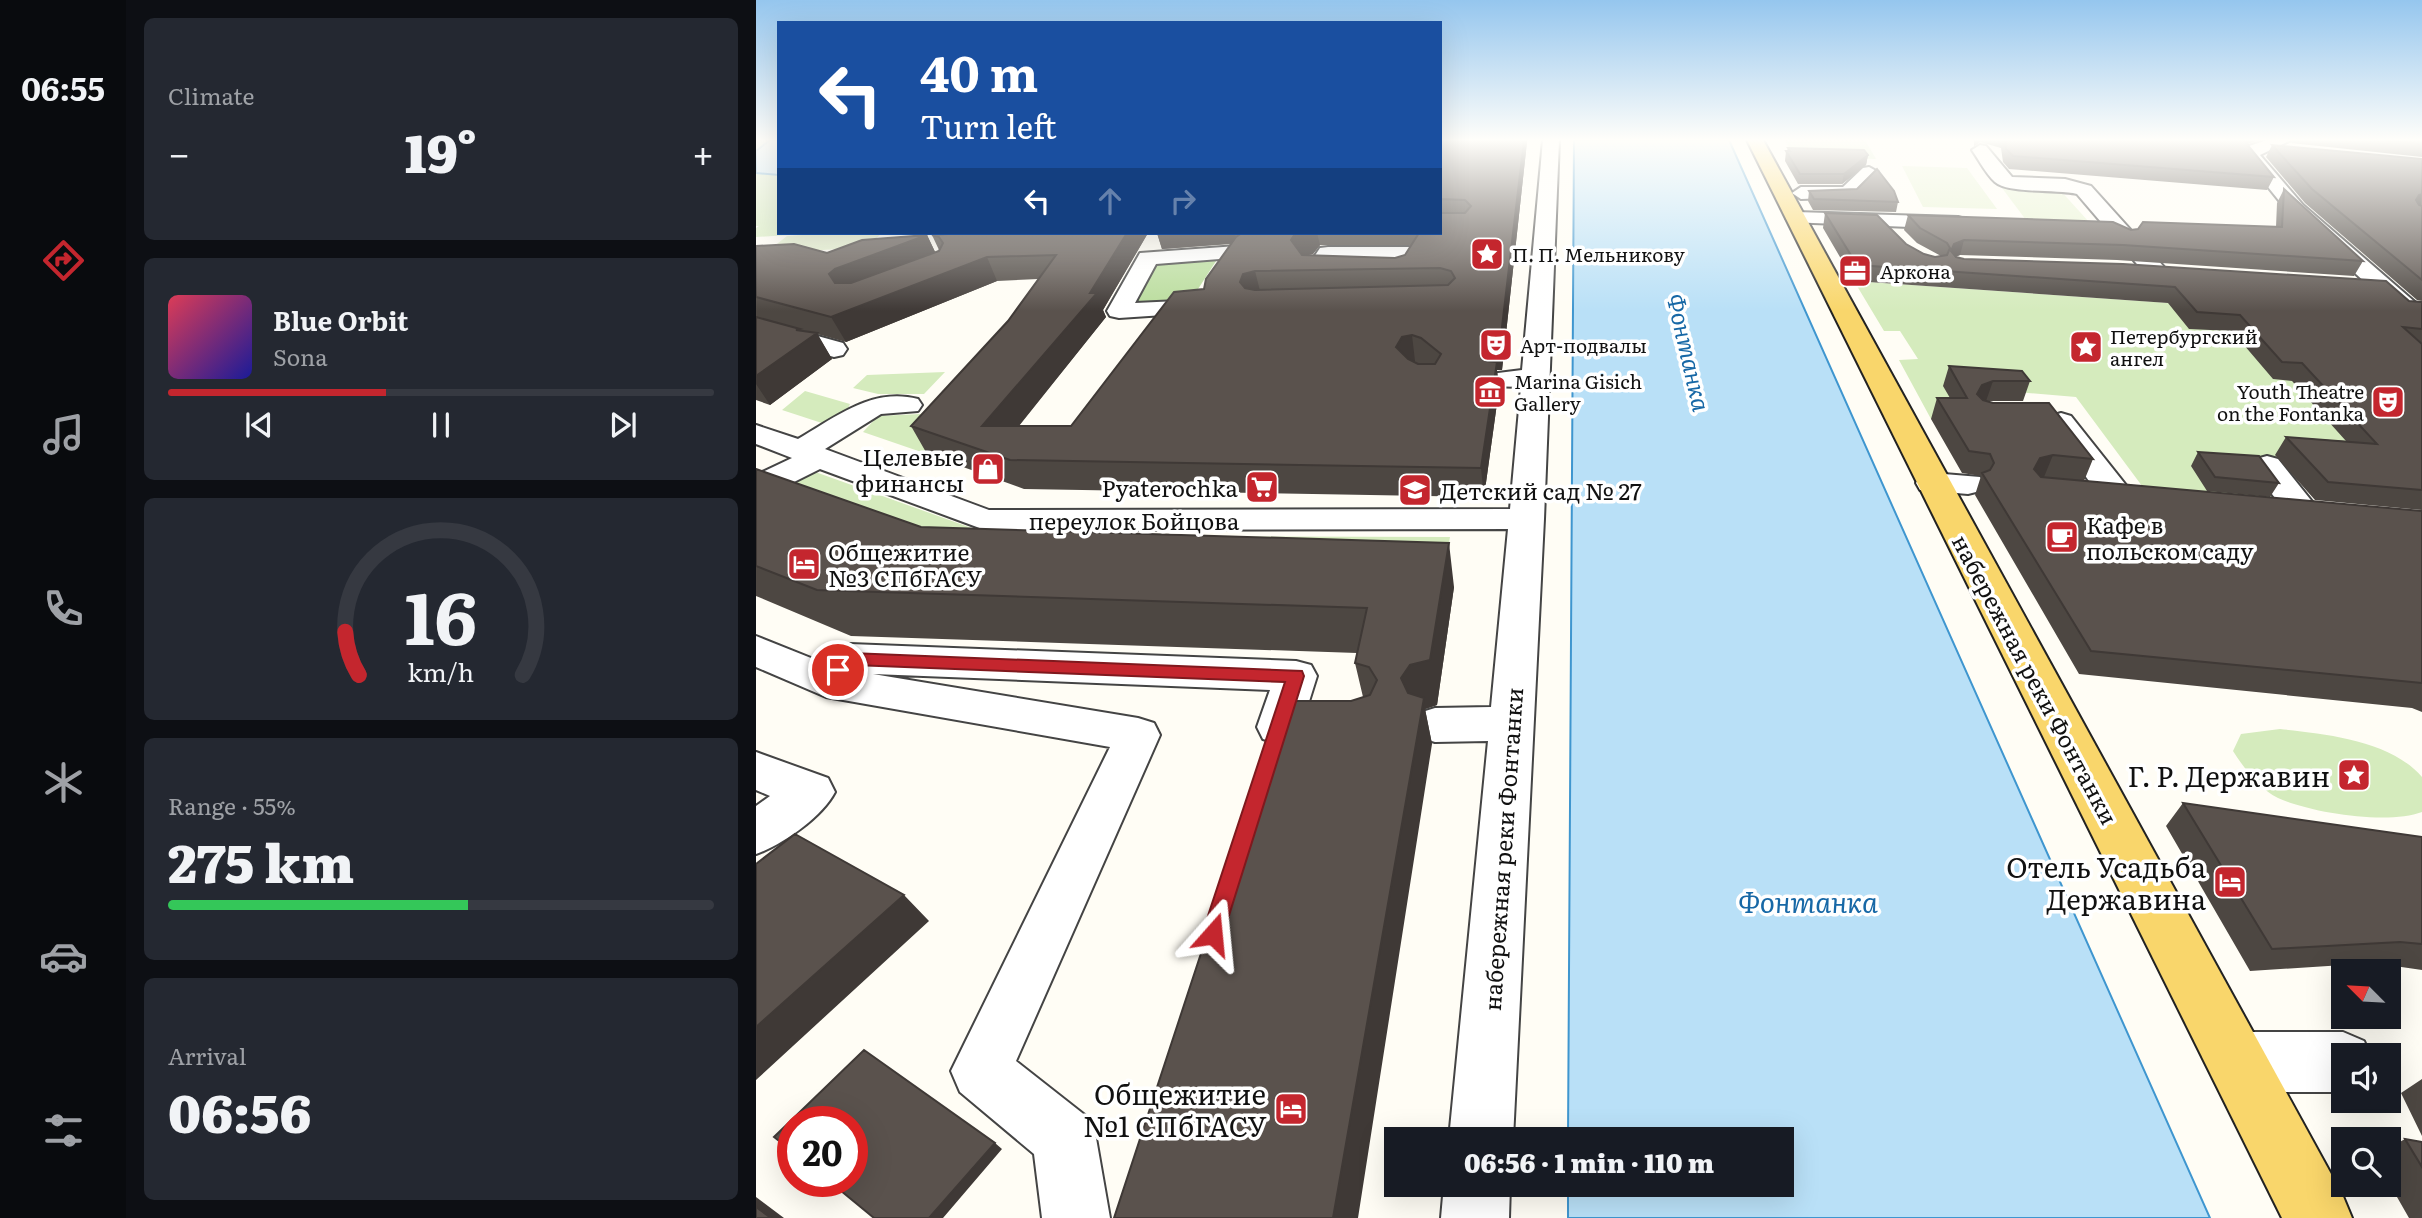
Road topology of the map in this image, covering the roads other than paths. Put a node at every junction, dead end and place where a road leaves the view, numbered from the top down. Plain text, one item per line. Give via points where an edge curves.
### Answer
1 (1539, 197) edge
2 (1784, 197) edge
3 (1831, 197) edge
4 (2089, 197) edge
5 (2288, 197) edge
6 (1789, 206) junction
7 (1881, 220) junction
8 (1977, 223) edge
9 (2086, 227) edge
10 (2113, 228) junction
11 (1159, 239) dead end
12 (1900, 243) edge
13 (1228, 269) edge
14 (2130, 271) edge
15 (2156, 272) junction
16 (2180, 274) edge
17 (2347, 285) edge
18 (2384, 287) junction
19 (1541, 299) junction
20 (1514, 300) dead end
21 (2422, 310) edge
22 (802, 322) edge
23 (763, 333) edge
24 (834, 349) edge
25 (1536, 378) junction
26 (1500, 380) edge
27 (841, 396) dead end
28 (908, 405) dead end
29 (875, 406) junction
30 (2031, 413) edge
31 (756, 434) edge
32 (810, 454) junction
33 (2267, 466) edge
34 (756, 488) edge
35 (2080, 493) edge
36 (2264, 508) edge
37 (1527, 520) junction
38 (756, 650) edge
39 (826, 682) junction
40 (1511, 724) junction
41 (1434, 725) dead end
42 (1335, 727) edge
43 (756, 770) edge
44 (756, 834) edge
45 (2238, 1062) junction
46 (2331, 1062) edge
47 (1482, 1127) edge
48 (1476, 1197) edge
49 (1076, 1218) edge
50 (1475, 1218) edge
51 (2318, 1218) edge

1 - 19 street, набережная реки Фонтанки via 1533,227
2 - 6 main road, набережная реки Фонтанки
3 - 6 street
4 - 10 street
5 - 18 street
6 - 7 street
6 - 45 main road, набережная реки Фонтанки via 1950,484
7 - 8 street
7 - 12 street
9 - 10 street
10 - 15 street via 2134,244
11 - 13 street
14 - 15 street
15 - 16 street
17 - 18 street
18 - 21 street via 2410,310
19 - 20 street
19 - 25 street, набережная реки Фонтанки
22 - 23 street
23 - 24 street
25 - 26 street
25 - 37 street, набережная реки Фонтанки
27 - 29 street
28 - 29 street
29 - 32 street
30 - 35 street via 2055,413 2132,497
31 - 32 street, переулок Бойцова
32 - 34 street
32 - 37 street, переулок Бойцова via 985,520
33 - 36 street via 2315,512
37 - 40 street, набережная реки Фонтанки
38 - 39 street
39 - 42 street via 850,659 1296,676 1273,747
39 - 49 street via 1138,735 981,1071 1064,1138
40 - 41 street
40 - 47 street, набережная реки Фонтанки
43 - 44 street via 811,792
45 - 46 street
45 - 51 main road, набережная реки Фонтанки
48 - 50 street

